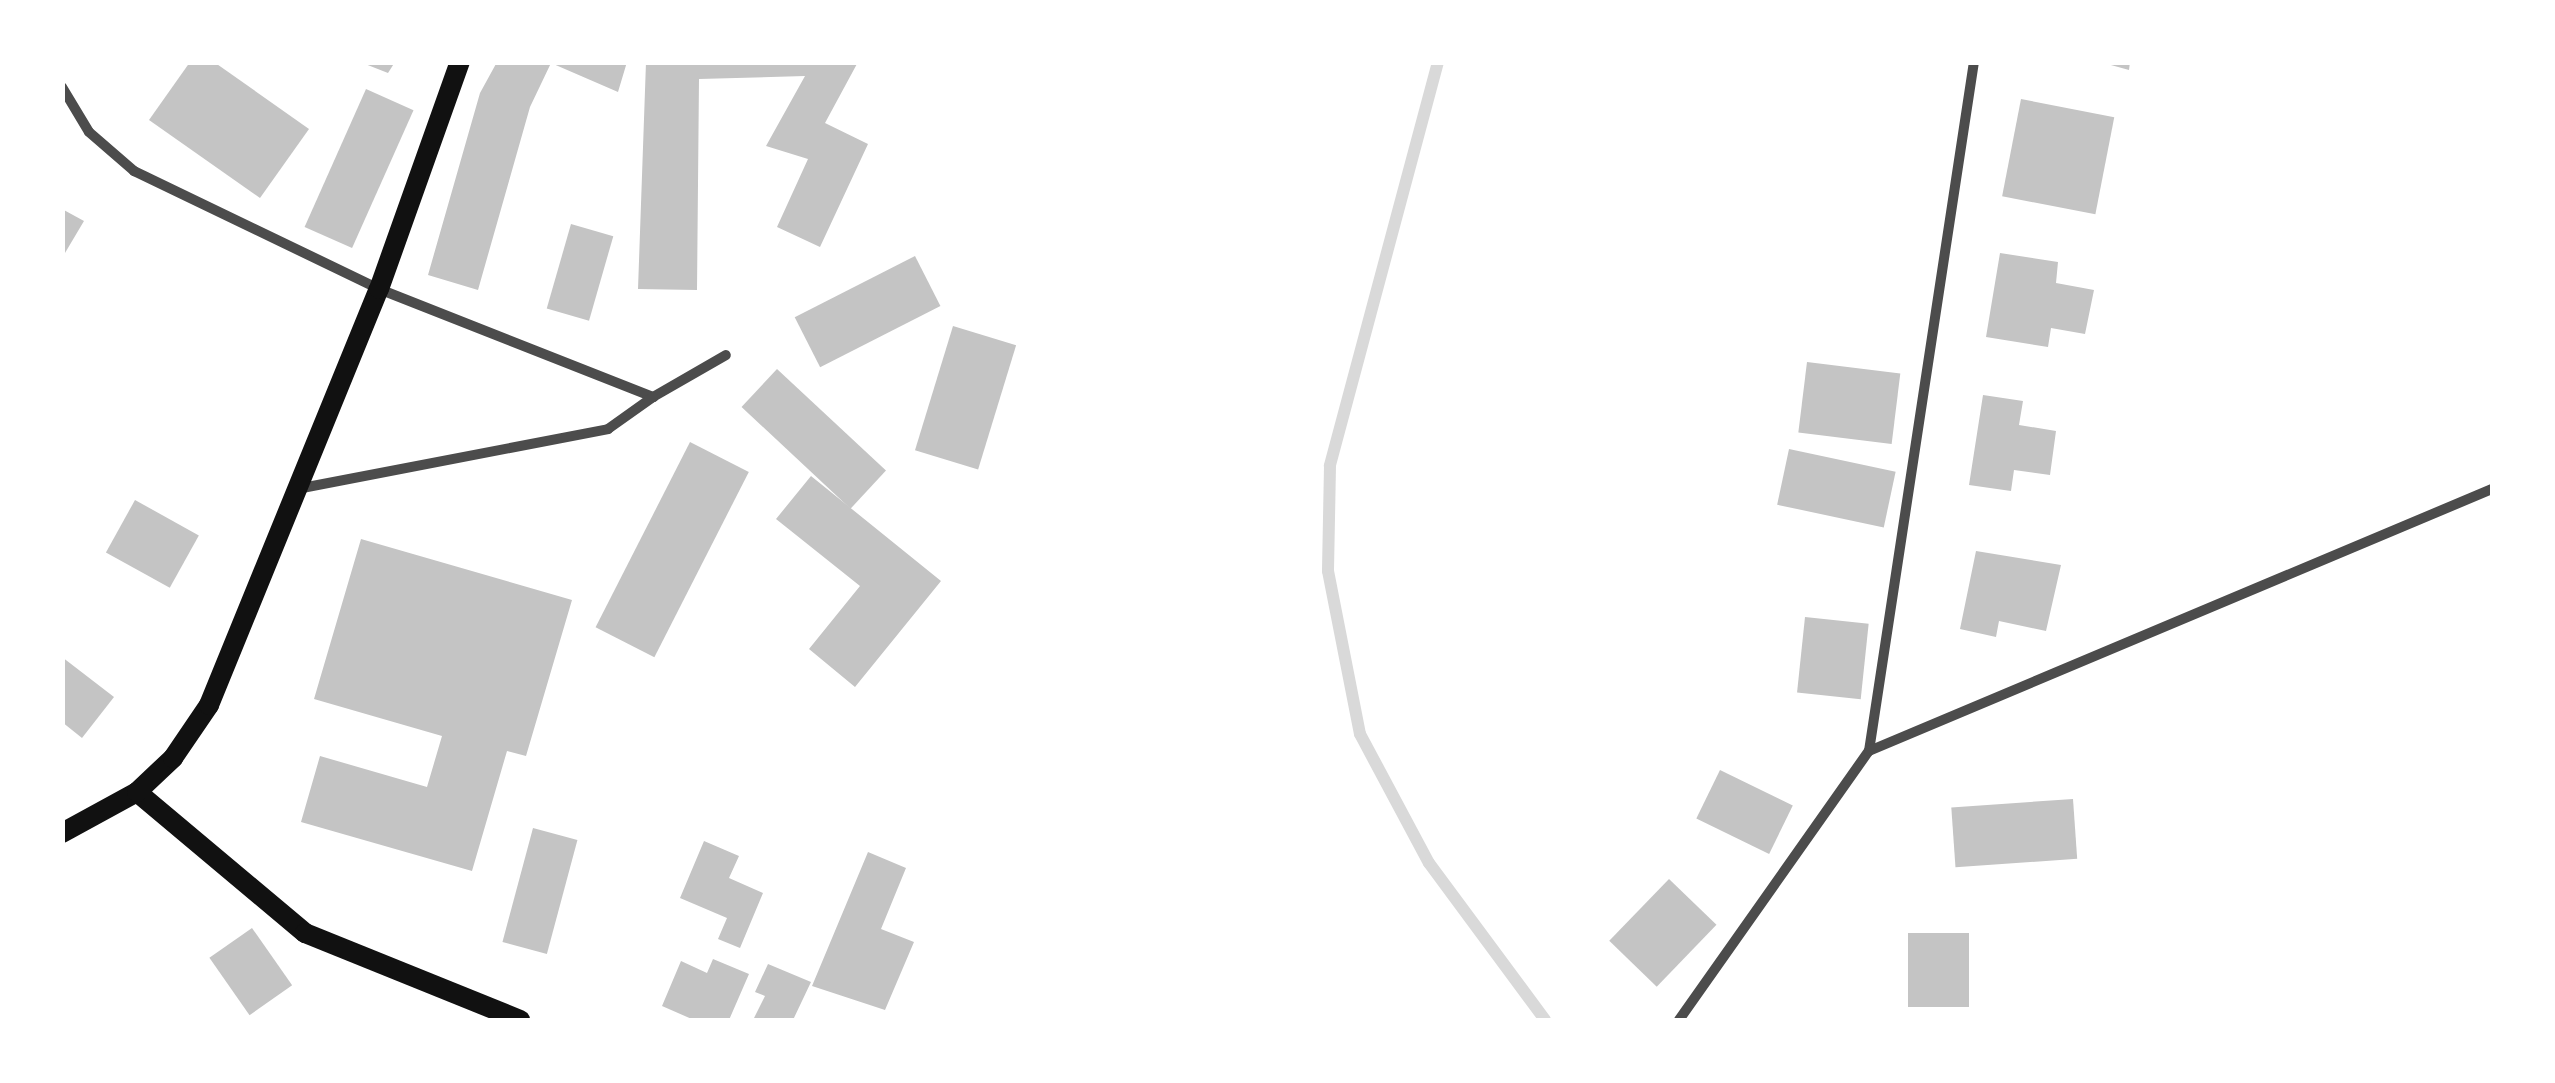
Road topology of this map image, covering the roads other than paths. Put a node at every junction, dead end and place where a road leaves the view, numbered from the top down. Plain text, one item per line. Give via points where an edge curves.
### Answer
1 (460, 62) edge
2 (1974, 62) edge
3 (62, 87) edge
4 (379, 289) junction
5 (726, 355) dead end
6 (653, 397) junction
7 (296, 489) junction
8 (2492, 490) edge
9 (1869, 751) junction
10 (137, 792) junction
11 (66, 827) edge
12 (520, 1020) edge
13 (1679, 1020) edge

1 - 4 main road
2 - 9 street
3 - 4 street via 89,132 134,170
4 - 6 street
4 - 7 main road
5 - 6 street
6 - 7 street via 608,429
7 - 10 main road via 209,705 173,758
8 - 9 street
9 - 13 street
10 - 11 main road
10 - 12 main road via 306,933

